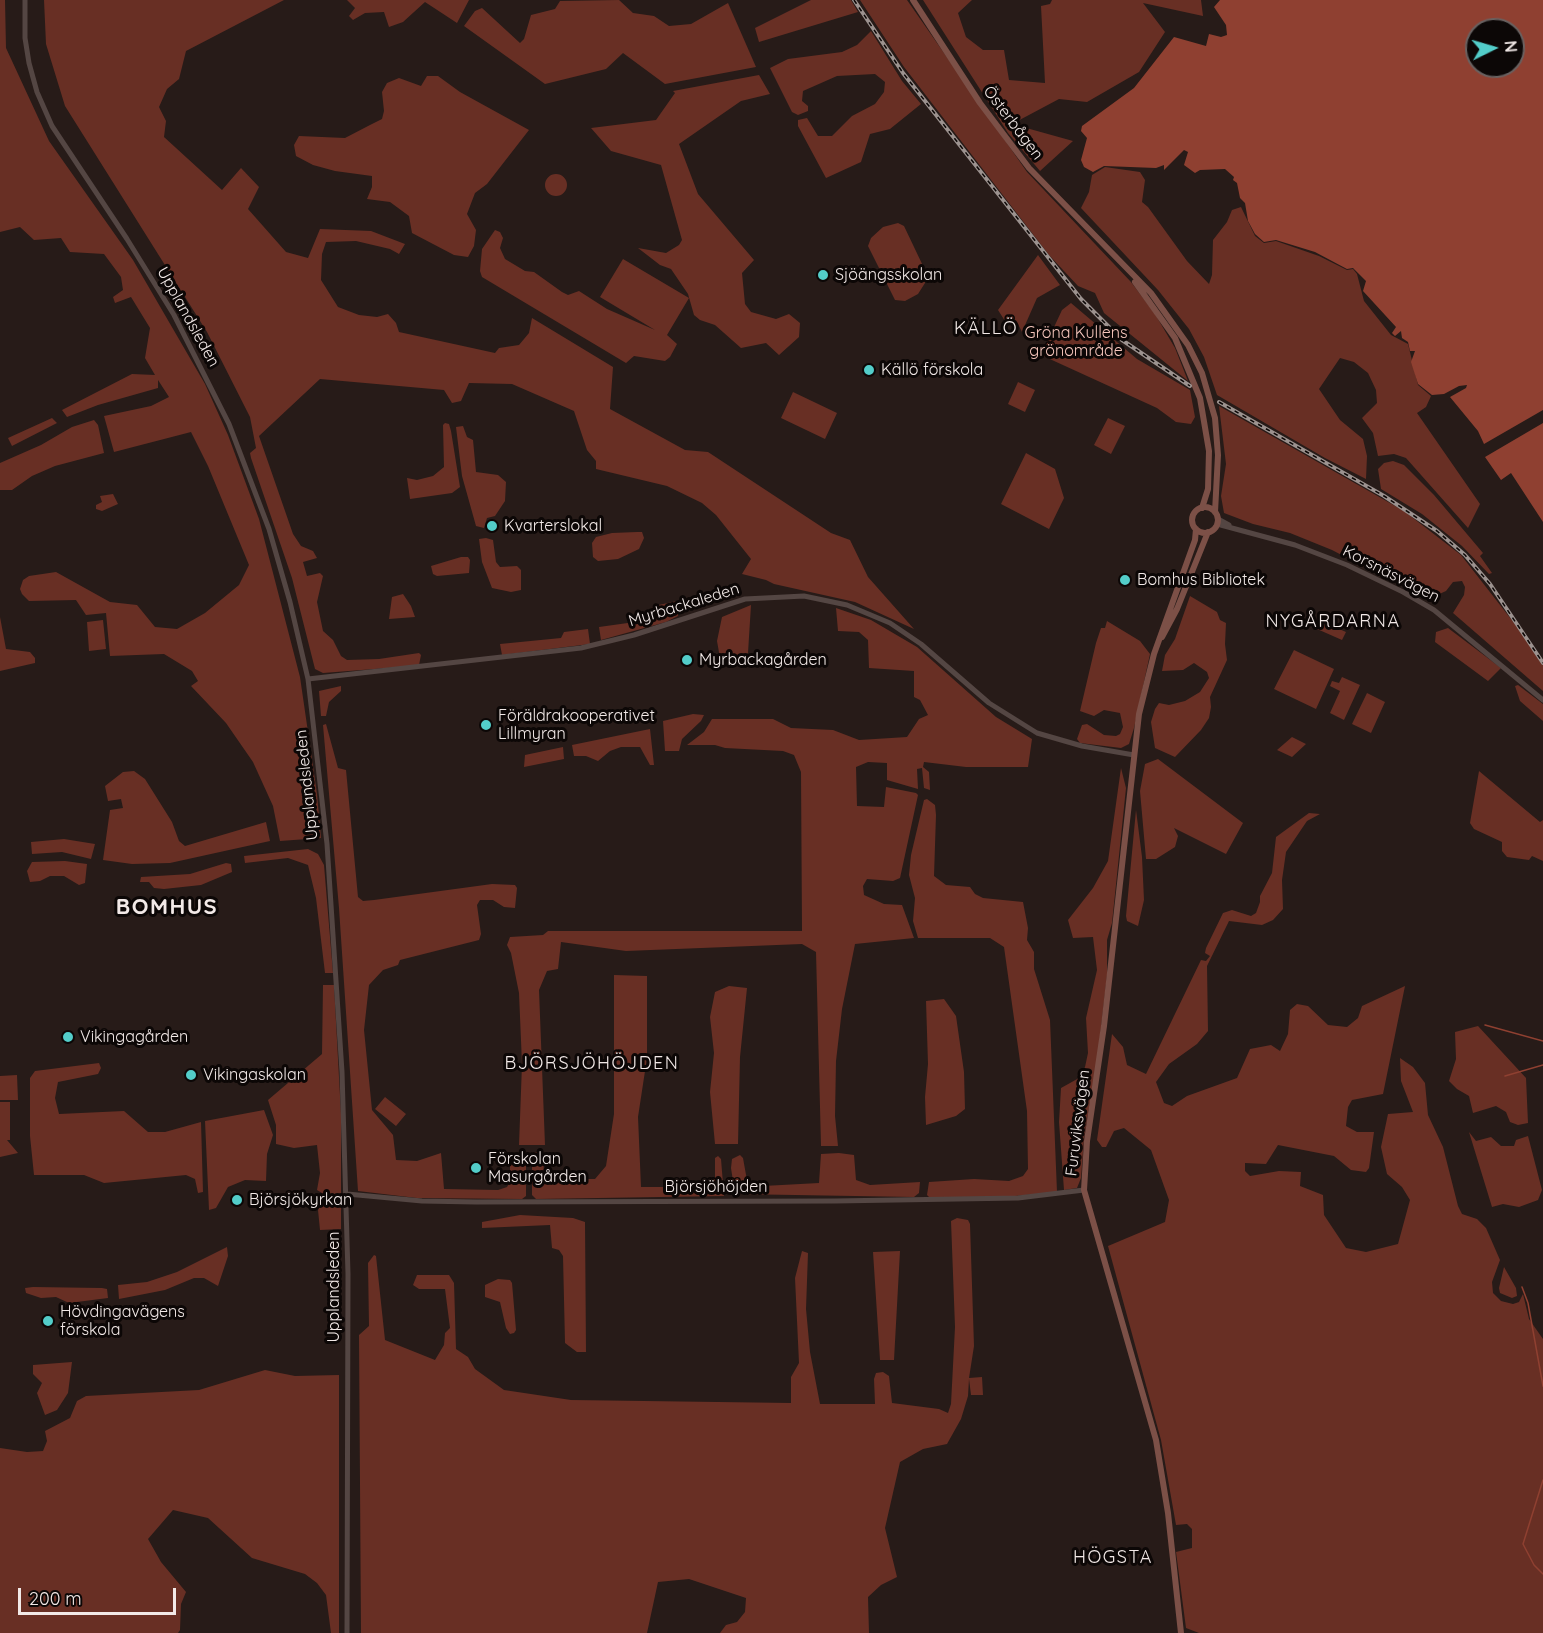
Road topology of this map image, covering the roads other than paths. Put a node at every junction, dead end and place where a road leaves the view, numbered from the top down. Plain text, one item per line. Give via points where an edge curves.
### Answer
1 (25, 0) edge
2 (913, 0) edge
3 (1108, 250) junction
4 (1202, 508) junction
5 (1217, 518) junction
6 (1196, 529) junction
7 (1208, 532) junction
8 (1157, 646) junction
9 (308, 679) junction
10 (1543, 700) edge
11 (1134, 755) junction
12 (1084, 1190) junction
13 (347, 1194) junction
14 (347, 1633) edge
15 (1181, 1633) edge

1 - 9 street, Upplandsleden via 29,63 47,117 174,315 229,424 269,529
2 - 3 main road, Österbågen via 980,103 1029,168
3 - 4 main road, Österbågen via 1166,324 1193,378 1208,438 1208,489
3 - 5 main road, Österbågen via 1171,317 1202,373 1215,418
4 - 5 main road via 1208,507
4 - 6 main road via 1192,518
5 - 7 main road
5 - 10 street, Korsnäsvägen via 1236,528 1327,556 1420,601
6 - 7 main road
6 - 8 main road, Furuviksvägen
7 - 8 main road, Furuviksvägen
8 - 11 main road, Furuviksvägen via 1142,699
9 - 11 street, Myrbackaleden via 581,648 746,599 804,596 847,605 890,623 921,644 989,704 1037,733
9 - 13 street, Upplandsleden via 331,889
11 - 12 main road, Furuviksvägen via 1104,1026 1086,1142
12 - 13 street, Björsjöhöjden via 1018,1197 835,1201 476,1202
12 - 15 main road, Furuviksvägen via 1156,1440
13 - 14 street, Upplandsleden

